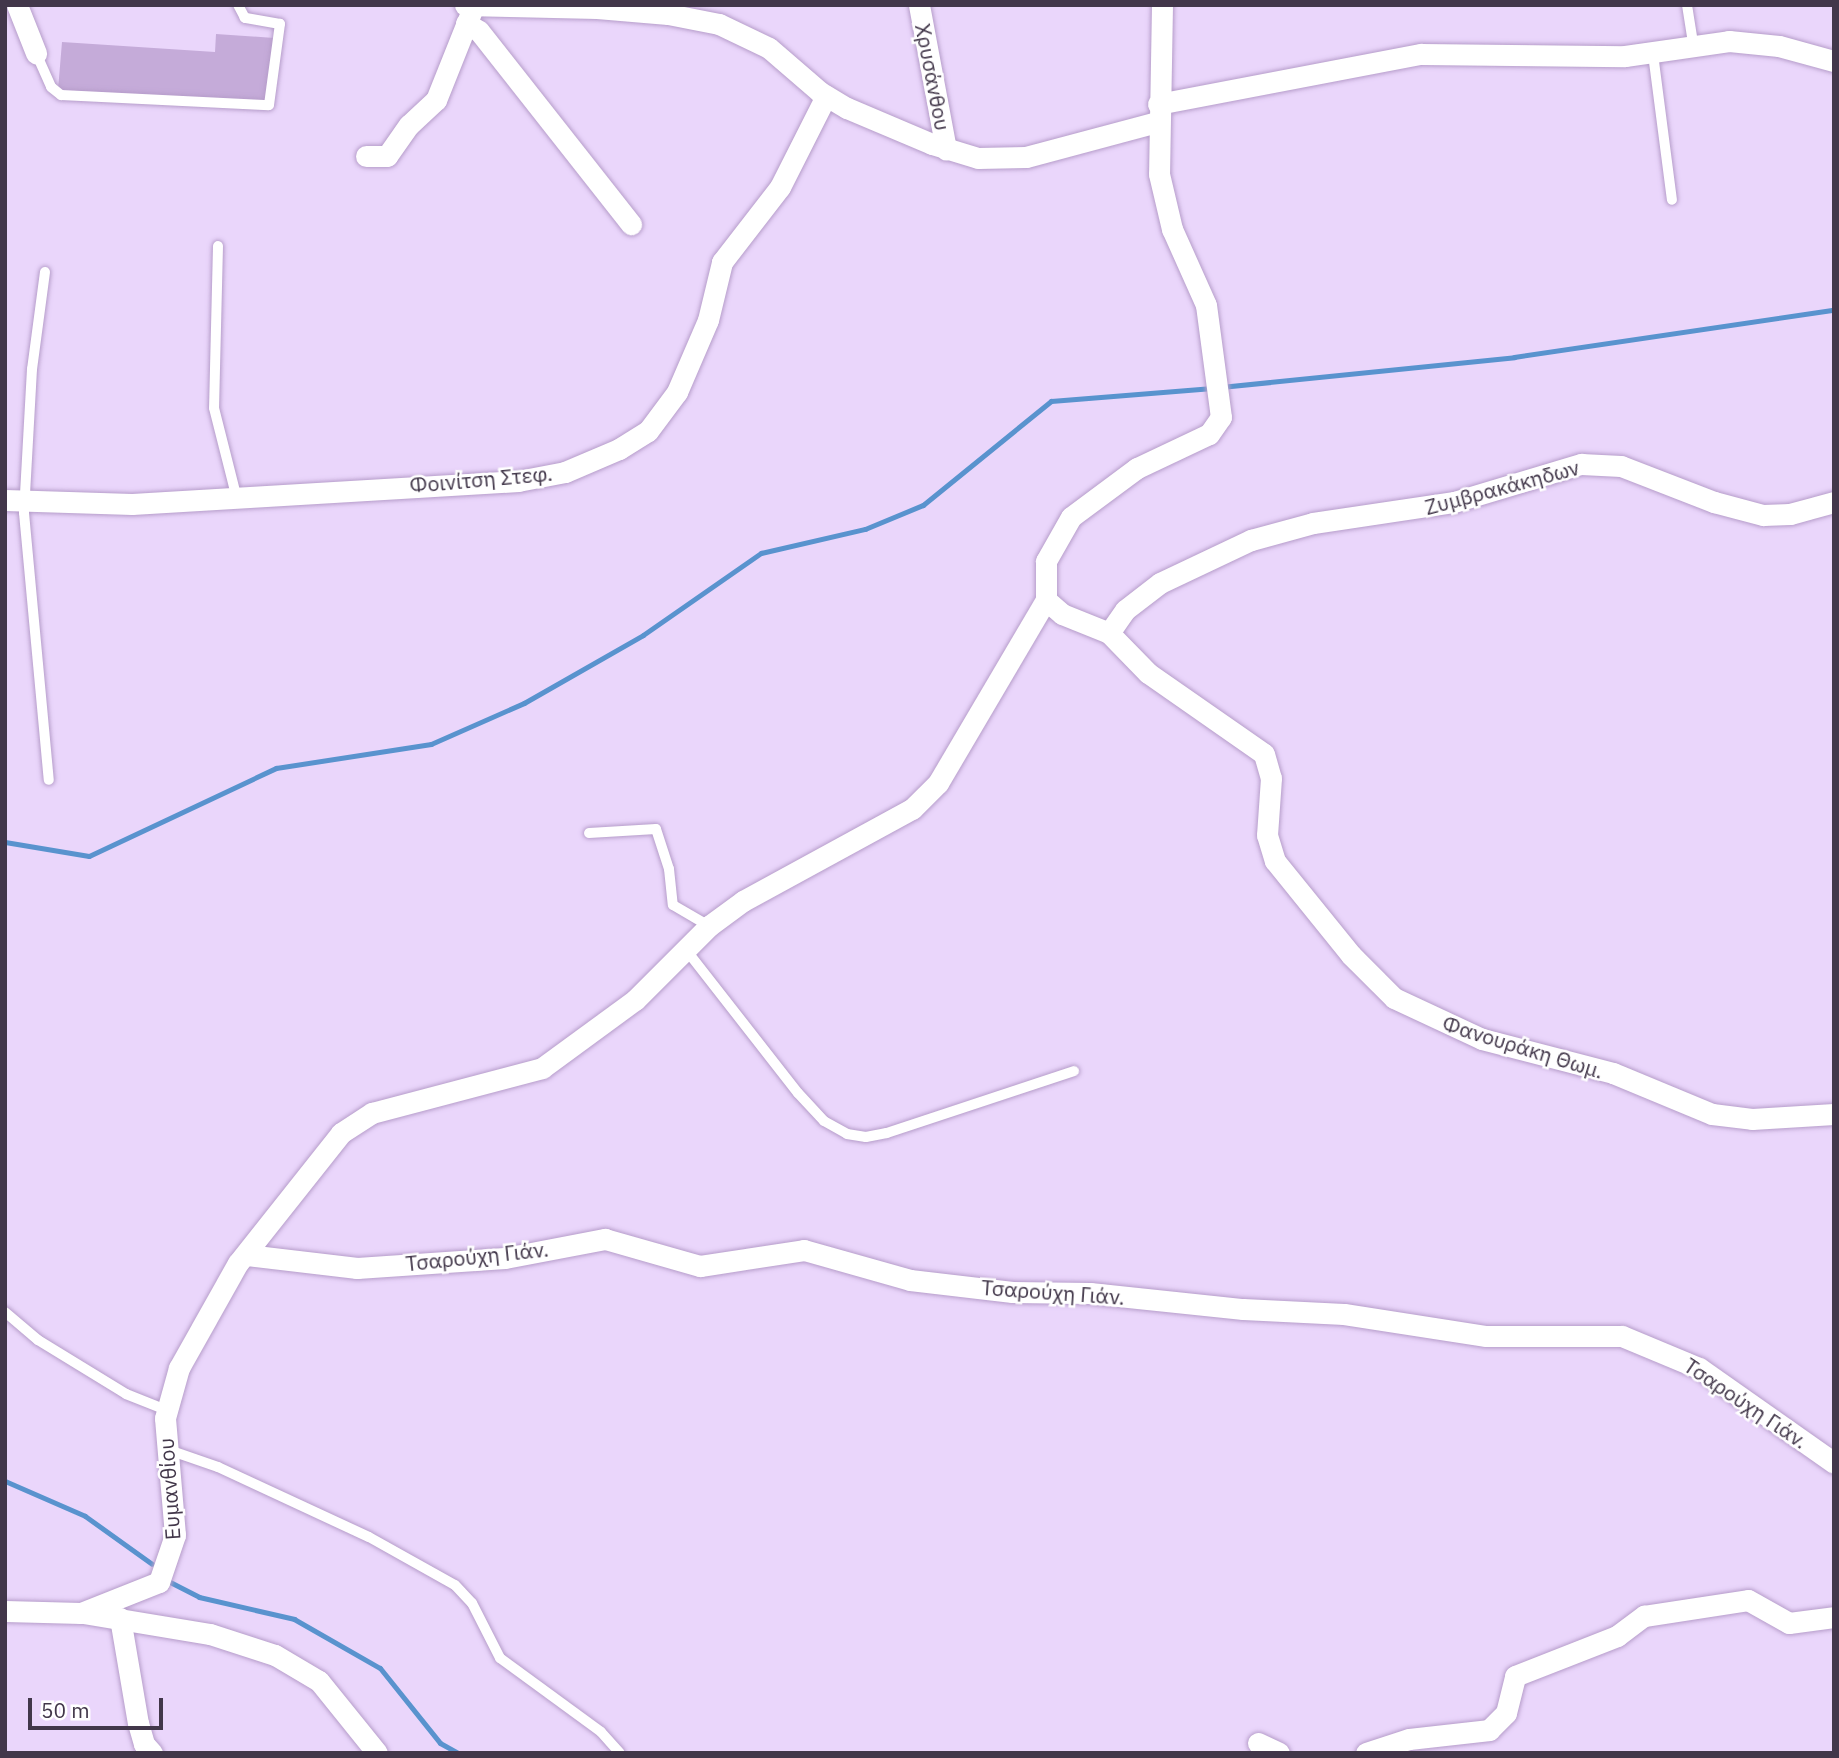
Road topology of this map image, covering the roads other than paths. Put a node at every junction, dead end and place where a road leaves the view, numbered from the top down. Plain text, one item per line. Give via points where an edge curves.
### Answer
1 (17, 5) edge
2 (238, 5) edge
3 (919, 5) edge
4 (1162, 5) edge
5 (1687, 5) edge
6 (635, 8) edge
7 (468, 12) edge
8 (724, 15) edge
9 (1693, 43) junction
10 (36, 52) joint
11 (1653, 54) junction
12 (1834, 61) edge
13 (826, 96) junction
14 (1157, 113) junction
15 (946, 149) junction
16 (366, 156) dead end
17 (1672, 200) dead end
18 (631, 224) dead end
19 (218, 246) dead end
20 (45, 272) dead end
21 (237, 499) junction
22 (15, 500) edge
23 (1834, 502) edge
24 (1046, 600) junction
25 (1110, 633) junction
26 (49, 780) dead end
27 (589, 833) dead end
28 (709, 926) junction
29 (687, 951) junction
30 (1074, 1071) dead end
31 (1834, 1114) edge
32 (247, 1255) junction
33 (5, 1312) edge
34 (166, 1410) junction
35 (165, 1449) junction
36 (1834, 1463) edge
37 (5, 1611) edge
38 (81, 1613) junction
39 (1834, 1617) edge
40 (120, 1618) junction
41 (1258, 1743) dead end
42 (152, 1753) edge
43 (377, 1753) edge
44 (620, 1753) edge
45 (1279, 1753) edge
46 (1366, 1753) edge

1 - 10 street
2 - 10 lane via 245,18 280,24 269,105 61,94 51,88
3 - 15 street, Χρυσάνθου
4 - 14 street via 1164,55
5 - 9 lane
6 - 7 street
6 - 8 street
7 - 16 street via 436,100 409,125 387,156
7 - 18 street
8 - 13 street
9 - 11 street
9 - 12 street via 1757,43
11 - 14 street via 1395,56
11 - 17 lane
13 - 15 street
13 - 21 street, Φοινίτση Στεφ. via 780,187 722,262 705,329 677,392 653,425 632,442 579,467 531,480
14 - 15 street via 1016,159 987,159
14 - 24 street via 1163,199 1175,239 1206,304 1222,410 1213,431 1137,468 1071,517 1044,565
19 - 21 lane via 214,408
20 - 22 lane
21 - 22 street, Φοινίτση Στεφ. via 132,504
22 - 26 lane
23 - 25 street, Ζυμβρακάκηδων via 1790,514 1763,515 1714,502 1621,466 1580,464 1454,502 1299,526 1251,540 1160,583 1125,610
24 - 25 street, Φανουράκη Θωμ. via 1062,614
24 - 28 street, Ευμανθίου via 939,783 921,803 743,901
25 - 31 street, Φανουράκη Θωμ. via 1148,673 1264,754 1271,778 1267,835 1276,861 1351,954 1395,998 1482,1039 1613,1073 1712,1114 1752,1119
27 - 28 lane via 656,829 669,869 673,905
28 - 29 street, Ευμανθίου
29 - 30 lane via 798,1093 824,1121 847,1134 887,1133
29 - 32 street, Ευμανθίου via 635,1000 542,1068 452,1089 356,1120 296,1186
32 - 34 street, Ευμανθίου via 229,1276 189,1347
32 - 36 street, Τσαρούχη Γιάν. via 357,1268 505,1258 605,1239 700,1266 804,1250 910,1280 1012,1292 1090,1293 1344,1314 1486,1336 1622,1336 1699,1368
33 - 34 lane via 38,1340 115,1388
34 - 35 street, Ευμανθίου
35 - 38 street, Ευμανθίου via 175,1518 168,1565 159,1582 148,1590
35 - 44 lane via 218,1467 357,1531 456,1585 472,1603 500,1658 601,1732
37 - 38 street, Ευμανθίου
38 - 40 street
39 - 46 street via 1789,1623 1748,1600 1644,1616 1617,1636 1515,1676 1506,1713 1489,1730 1427,1735
40 - 42 street via 138,1723
40 - 43 street via 210,1634 275,1654 319,1681
41 - 45 street

